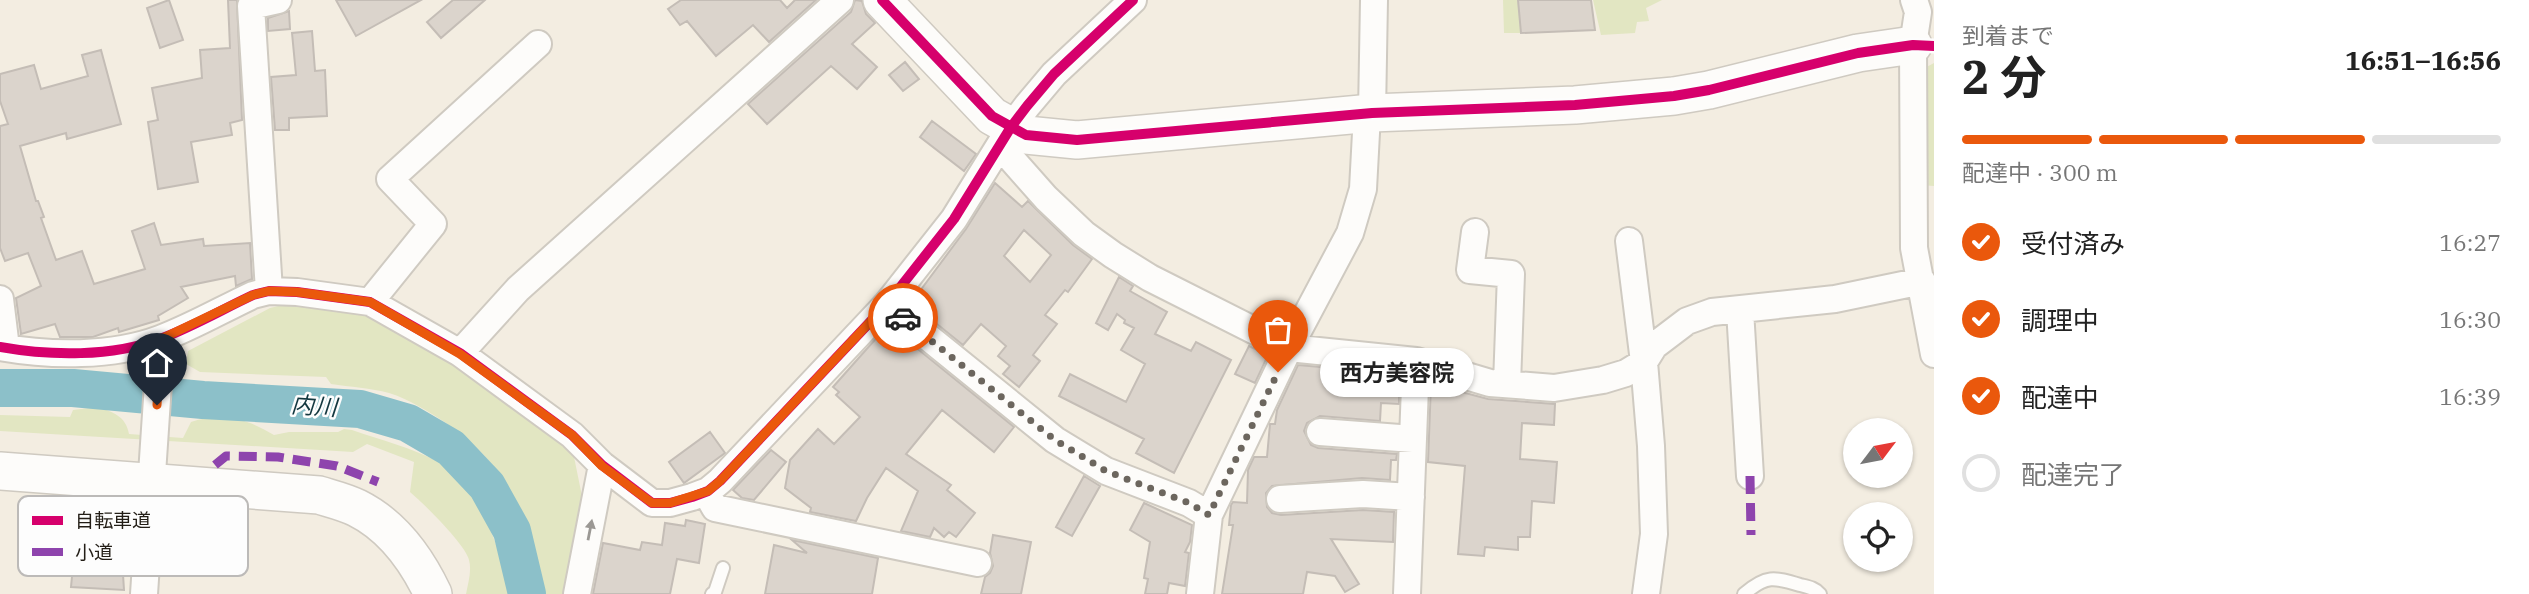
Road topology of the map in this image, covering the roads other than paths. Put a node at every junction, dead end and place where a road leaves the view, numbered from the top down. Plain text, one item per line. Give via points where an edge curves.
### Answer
1 (278, 0) edge
2 (840, 0) edge
3 (882, 0) edge
4 (1133, 0) edge
5 (1374, 0) edge
6 (1914, 0) edge
7 (538, 44) dead end
8 (1923, 46) edge
9 (1369, 114) junction
10 (1005, 136) junction
11 (1475, 232) dead end
12 (1629, 241) dead end
13 (1922, 281) junction
14 (269, 291) junction
15 (0, 299) edge
16 (370, 302) junction
17 (887, 304) junction
18 (1740, 310) junction
19 (3, 347) edge
20 (1289, 348) junction
21 (160, 350) junction
22 (460, 354) junction
23 (1934, 354) edge
24 (1416, 361) junction
25 (1644, 362) junction
26 (1507, 384) junction
27 (1320, 432) dead end
28 (1413, 439) junction
29 (153, 466) junction
30 (602, 466) junction
31 (0, 471) edge
32 (1751, 476) dead end
33 (706, 492) junction
34 (151, 496) edge
35 (1411, 497) junction
36 (1280, 499) dead end
37 (1209, 515) junction
38 (978, 563) dead end
39 (723, 568) dead end
40 (145, 576) edge
41 (144, 594) edge
42 (433, 594) edge
43 (577, 594) edge
44 (712, 594) edge
45 (1200, 594) edge
46 (1407, 594) edge
47 (1646, 594) edge
48 (1744, 594) edge
49 (1820, 594) edge

1 - 14 street via 251,6
2 - 22 street via 518,289
3 - 10 street via 992,116
4 - 10 street via 1054,74
5 - 9 street
6 - 8 street
7 - 16 street via 390,179 433,224
8 - 9 street via 1858,53 1674,96
8 - 13 street via 1914,248
9 - 10 street via 1077,140
9 - 20 street via 1363,189 1350,233
10 - 17 street via 954,219
10 - 20 street via 1046,198 1113,256
11 - 26 street via 1470,270 1511,274
12 - 25 street
13 - 18 street via 1835,299
13 - 23 street
14 - 16 street
14 - 21 street via 253,295
15 - 19 street
16 - 22 street
17 - 33 street
17 - 37 street via 1055,440 1106,471
18 - 25 street via 1712,312 1688,321 1654,346
18 - 32 street
19 - 21 street via 80,353
20 - 24 street
20 - 37 street
21 - 29 street
22 - 30 street via 572,435
24 - 26 street
24 - 28 street
25 - 26 street via 1603,380 1554,388
25 - 47 street via 1654,534
27 - 28 street
28 - 35 street
29 - 31 street
29 - 34 street
29 - 42 street via 319,495 357,508 404,545
30 - 33 street via 652,503 670,503
43 -> 30 street
33 - 38 street via 715,508
35 - 36 street via 1363,494
35 - 46 street
37 - 45 street
39 - 44 lane
40 - 41 street
48 - 49 lane via 1756,583 1777,578

